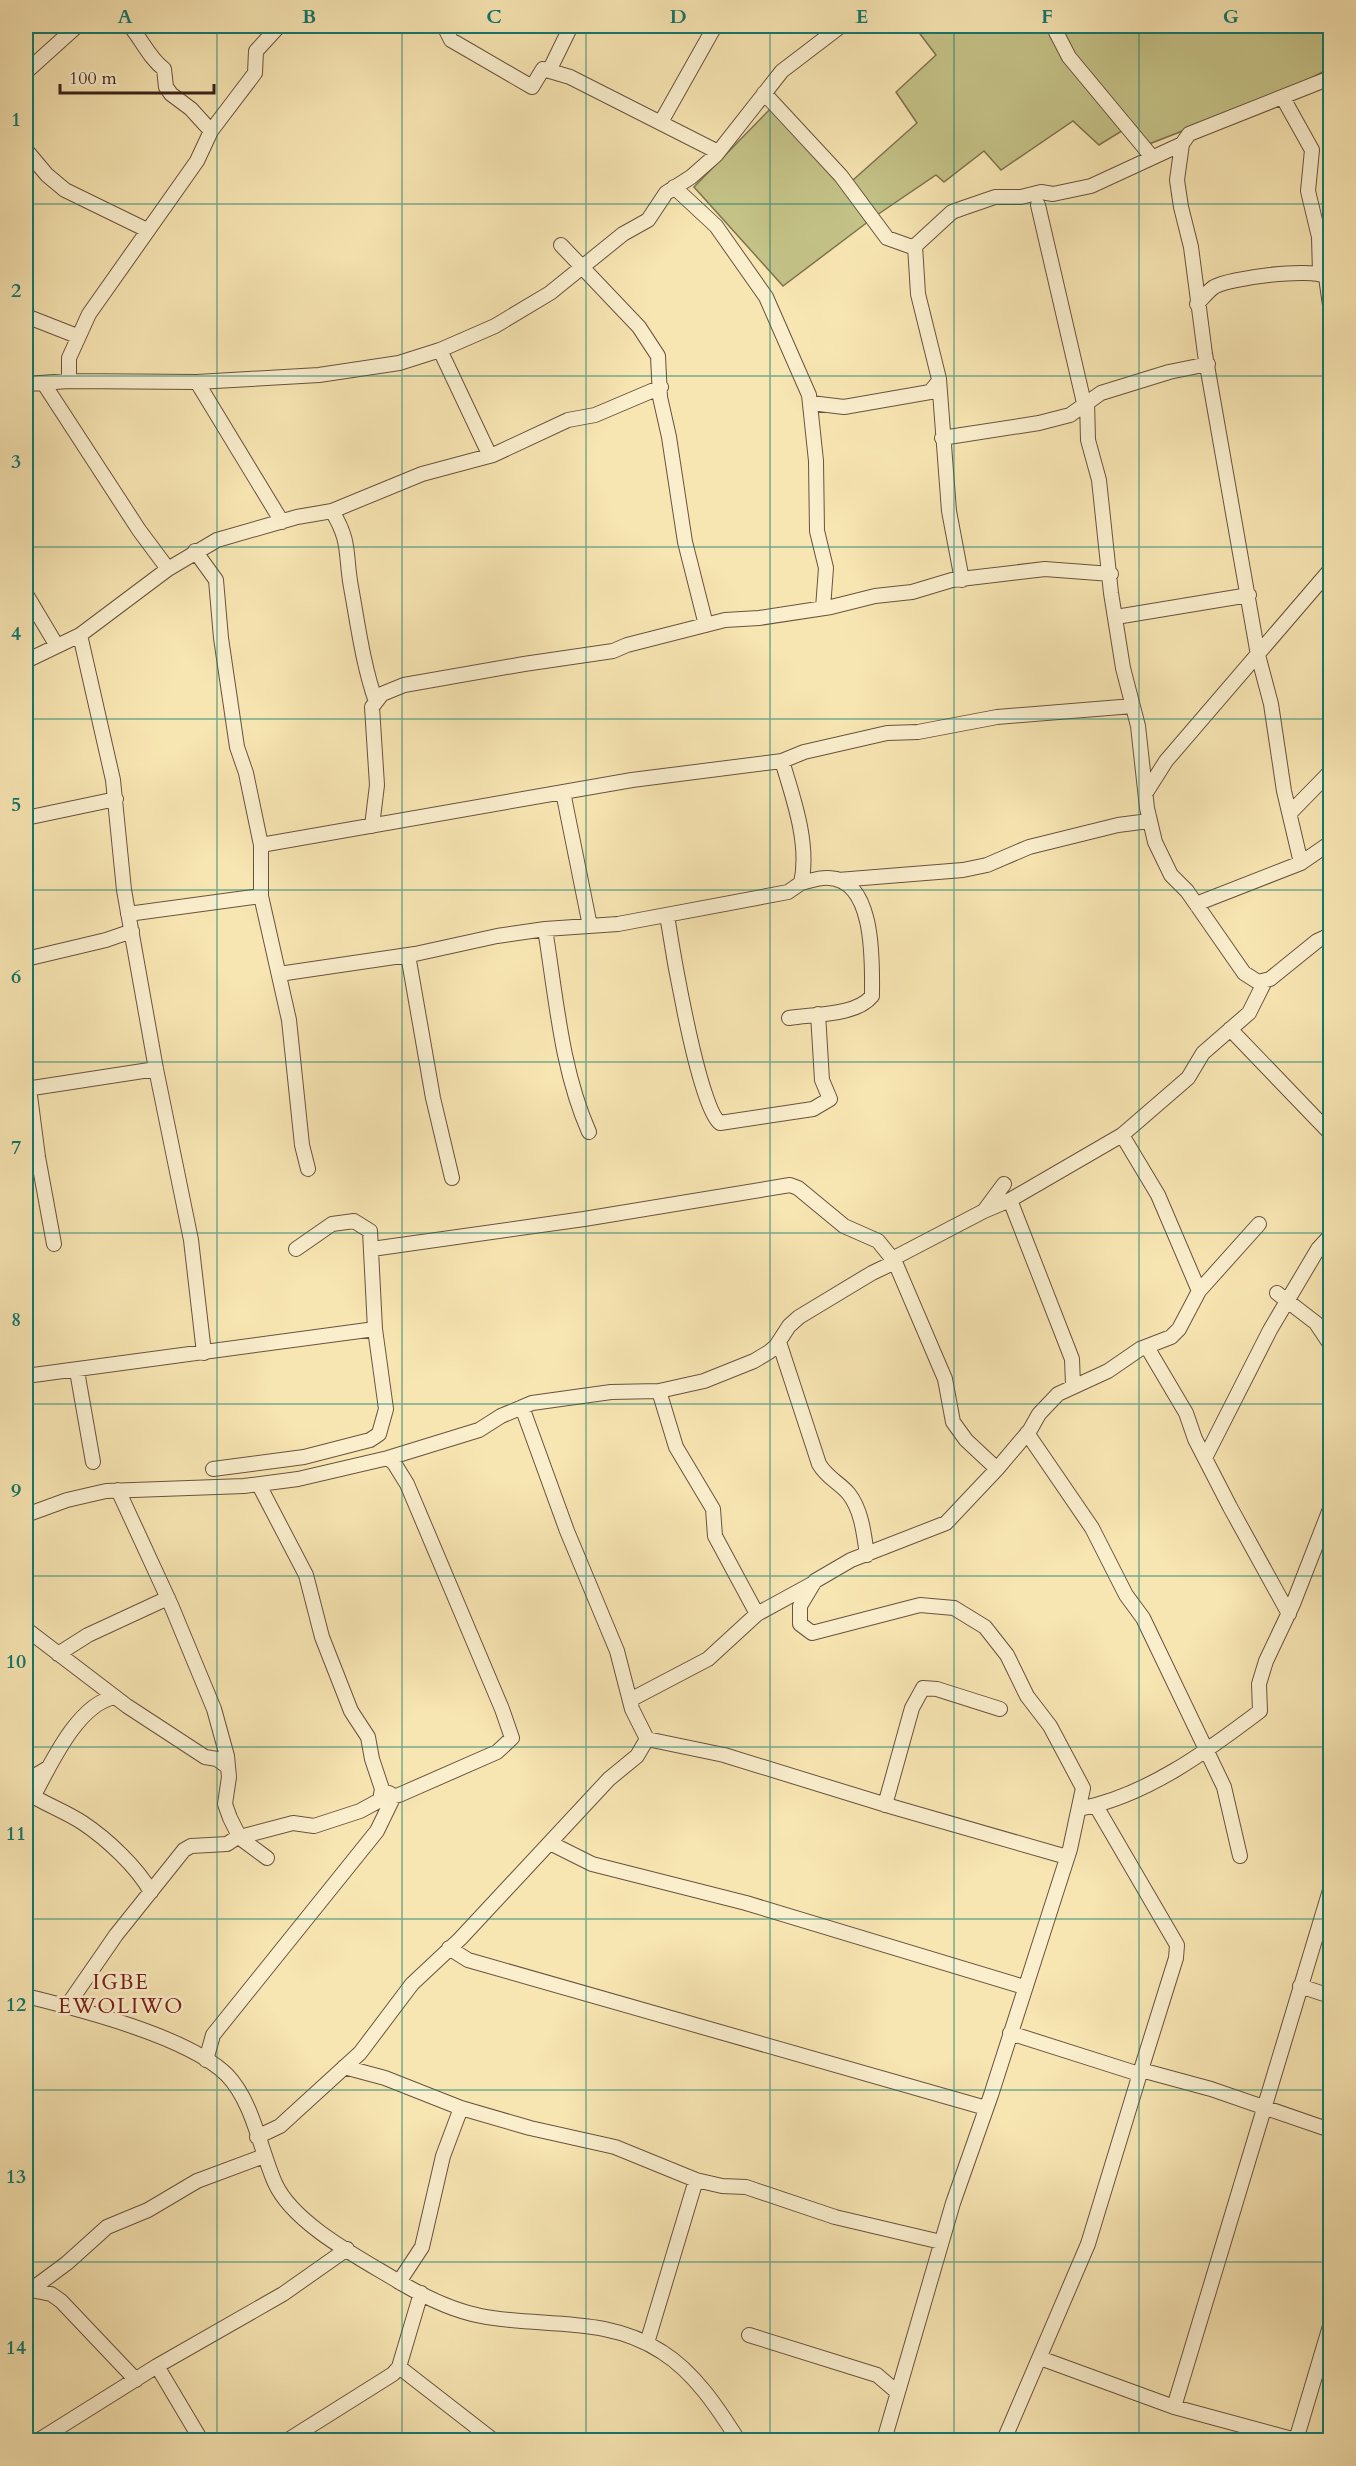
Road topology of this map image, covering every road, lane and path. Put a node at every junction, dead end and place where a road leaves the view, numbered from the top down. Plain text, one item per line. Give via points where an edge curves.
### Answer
1 (77, 26) edge
2 (130, 26) edge
3 (279, 26) edge
4 (444, 26) edge
5 (571, 26) edge
6 (716, 26) edge
7 (841, 26) edge
8 (1059, 26) edge
9 (549, 71) junction
10 (26, 72) edge
11 (1330, 78) edge
12 (764, 93) junction
13 (1283, 98) junction
14 (662, 122) junction
15 (211, 131) junction
16 (1188, 138) junction
17 (26, 150) edge
18 (718, 153) junction
19 (1152, 157) junction
20 (674, 187) junction
21 (1049, 193) junction
22 (1021, 197) junction
23 (1038, 205) junction
24 (147, 230) junction
25 (561, 245) dead end
26 (915, 248) junction
27 (581, 266) junction
28 (1320, 273) junction
29 (1194, 278) junction
30 (1215, 286) junction
31 (1197, 304) junction
32 (1330, 305) edge
33 (26, 316) edge
34 (77, 336) junction
35 (440, 350) junction
36 (1208, 364) junction
37 (69, 381) junction
38 (197, 382) junction
39 (26, 384) edge
40 (44, 384) junction
41 (661, 387) junction
42 (935, 397) junction
43 (1086, 402) junction
44 (811, 403) junction
45 (1070, 415) junction
46 (942, 438) junction
47 (1088, 440) junction
48 (490, 456) junction
49 (332, 511) junction
50 (282, 522) junction
51 (195, 551) junction
52 (168, 569) junction
53 (1330, 570) edge
54 (1111, 574) junction
55 (962, 580) junction
56 (26, 594) edge
57 (1250, 595) junction
58 (823, 608) junction
59 (1116, 617) junction
60 (706, 625) junction
61 (80, 635) junction
62 (57, 645) junction
63 (1258, 655) junction
64 (26, 661) edge
65 (376, 702) junction
66 (1134, 706) junction
67 (782, 761) junction
68 (1330, 772) edge
69 (1148, 791) junction
70 (563, 792) junction
71 (116, 799) junction
72 (1291, 812) junction
73 (26, 818) edge
74 (1149, 821) junction
75 (372, 826) junction
76 (1330, 843) edge
77 (261, 845) junction
78 (1301, 863) junction
79 (838, 880) junction
80 (801, 884) junction
81 (261, 896) junction
82 (1196, 904) junction
83 (128, 914) junction
84 (667, 915) junction
85 (590, 926) junction
86 (545, 929) junction
87 (132, 931) junction
88 (1329, 938) edge
89 (408, 955) junction
90 (26, 959) edge
91 (279, 974) junction
92 (1265, 981) junction
93 (818, 1014) junction
94 (789, 1018) dead end
95 (1230, 1029) junction
96 (156, 1069) junction
97 (27, 1088) edge
98 (589, 1132) dead end
99 (1330, 1133) edge
100 (1122, 1135) junction
101 (308, 1168) dead end
102 (452, 1178) dead end
103 (1004, 1184) dead end
104 (1010, 1200) junction
105 (984, 1211) junction
106 (1259, 1224) dead end
107 (1330, 1236) edge
108 (54, 1244) dead end
109 (296, 1249) dead end
110 (372, 1249) junction
111 (894, 1261) junction
112 (1199, 1291) junction
113 (1282, 1297) junction
114 (375, 1329) junction
115 (1330, 1344) edge
116 (1147, 1347) junction
117 (777, 1348) junction
118 (204, 1353) junction
119 (77, 1371) junction
120 (26, 1376) edge
121 (1074, 1385) junction
122 (659, 1391) junction
123 (522, 1407) junction
124 (1027, 1433) junction
125 (387, 1458) junction
126 (1205, 1458) junction
127 (93, 1462) dead end
128 (998, 1468) junction
129 (213, 1469) dead end
130 (259, 1485) junction
131 (118, 1491) junction
132 (1330, 1509) edge
133 (26, 1515) edge
134 (867, 1554) junction
135 (812, 1584) junction
136 (168, 1598) junction
137 (757, 1614) junction
138 (1289, 1614) junction
139 (26, 1629) edge
140 (58, 1654) junction
141 (108, 1695) junction
142 (630, 1700) junction
143 (1000, 1709) dead end
144 (647, 1739) junction
145 (1206, 1748) junction
146 (223, 1759) junction
147 (48, 1768) junction
148 (26, 1781) edge
149 (29, 1795) edge
150 (385, 1795) junction
151 (885, 1804) junction
152 (1096, 1806) junction
153 (1079, 1809) junction
154 (240, 1838) junction
155 (550, 1843) junction
156 (1240, 1856) dead end
157 (1067, 1857) junction
158 (267, 1858) dead end
159 (1330, 1890) edge
160 (151, 1892) junction
161 (449, 1948) junction
162 (1300, 1986) junction
163 (1024, 1987) junction
164 (26, 1996) edge
165 (1330, 1996) edge
166 (67, 2006) junction
167 (1010, 2033) junction
168 (206, 2060) junction
169 (344, 2067) junction
170 (1140, 2072) junction
171 (461, 2108) junction
172 (986, 2108) junction
173 (1263, 2109) junction
174 (1330, 2130) edge
175 (256, 2137) junction
176 (264, 2156) junction
177 (696, 2180) junction
178 (941, 2242) junction
179 (347, 2248) junction
180 (399, 2282) junction
181 (28, 2290) edge
182 (421, 2293) junction
183 (1330, 2326) edge
184 (749, 2335) dead end
185 (647, 2343) junction
186 (1040, 2358) junction
187 (157, 2366) junction
188 (399, 2367) junction
189 (136, 2380) junction
190 (897, 2392) junction
191 (1174, 2407) junction
192 (39, 2440) edge
193 (201, 2440) edge
194 (288, 2440) edge
195 (493, 2440) edge
196 (738, 2440) edge
197 (884, 2440) edge
198 (1004, 2440) edge
199 (1296, 2440) edge

1 - 10 street
2 - 15 street via 151,52 153,61 164,69 171,94
3 - 15 street via 256,51 255,73
4 - 9 street via 451,40 532,87 543,69
5 - 9 street
6 - 14 street
7 - 12 street via 782,71
8 - 19 street via 1056,32 1069,57
9 - 14 street via 570,77
11 - 13 street
12 - 18 street
12 - 26 street via 840,176 886,238
13 - 16 street
13 - 28 street via 1312,150 1308,191 1318,237
14 - 18 street
15 - 24 street via 197,161
16 - 19 street
16 - 29 street via 1177,180
17 - 24 street via 65,190
18 - 20 street
19 - 21 street via 1091,186
20 - 27 street via 666,192 648,220
20 - 44 street via 716,226 762,290
21 - 22 street
21 - 23 street
22 - 23 street
22 - 26 street via 995,197 952,213 919,239
23 - 43 street
24 - 34 street
25 - 27 street
26 - 42 street via 918,294 939,381
27 - 35 street via 528,309
27 - 41 street via 651,342 658,356
28 - 30 street via 1272,274
28 - 32 street via 1328,283
29 - 30 street
29 - 31 street
30 - 31 street
31 - 36 street
33 - 34 street
34 - 37 street via 69,358
35 - 38 street via 399,363 319,375
35 - 48 street
36 - 43 street via 1101,393
36 - 57 street
37 - 38 street
37 - 40 street
38 - 50 street
39 - 40 street
40 - 52 street
41 - 48 street via 595,415 568,420
41 - 60 street via 685,542
42 - 44 street via 844,407
42 - 46 street
43 - 45 street
43 - 47 street
44 - 58 street via 817,531 826,568
45 - 46 street
45 - 47 street
46 - 55 street via 948,512
47 - 54 street via 1099,480
48 - 49 street via 422,474
49 - 50 street
49 - 65 street via 346,536 351,585
50 - 51 street via 238,532
51 - 52 street
51 - 77 street via 216,580 237,747
52 - 61 street
53 - 63 street
54 - 55 street via 1045,569
54 - 59 street
55 - 58 street
56 - 62 street
57 - 59 street
57 - 63 street
58 - 60 street
59 - 66 street via 1123,668
60 - 65 street via 613,651 405,685 382,694
61 - 62 street
61 - 71 street
62 - 64 street
63 - 69 street via 1166,761
63 - 72 street
65 - 75 street via 370,715 377,785
66 - 67 street via 997,717 918,732 887,733 804,752
66 - 69 street
67 - 70 street
67 - 80 street via 797,806 804,872
68 - 72 street
69 - 74 street
70 - 75 street
70 - 85 street
71 - 73 street
71 - 83 street
72 - 78 street
74 - 79 street via 1029,847 987,865 963,870
74 - 82 street via 1171,875
75 - 77 street
76 - 78 street
77 - 81 street
78 - 82 street
79 - 80 street via 824,878
79 - 93 street via 856,896 872,939 872,996 852,1009
80 - 84 street via 788,892 750,901
81 - 83 street
81 - 91 street
82 - 92 street via 1244,973 1258,982
83 - 87 street
84 - 85 street
84 - 93 street via 711,1114 720,1123 813,1109 830,1099 822,1080
85 - 86 street
86 - 89 street
86 - 98 street via 568,1068 576,1104
87 - 90 street
87 - 96 street
88 - 92 street
89 - 91 street
89 - 102 street via 433,1098
91 - 101 street via 290,1020 302,1145
92 - 95 street via 1249,1013
93 - 94 street
95 - 99 street
95 - 100 street via 1203,1053 1188,1078
96 - 97 street
96 - 118 street via 191,1240
97 - 108 street
100 - 104 street
100 - 112 street via 1158,1195
103 - 105 street
104 - 105 street
104 - 121 street via 1072,1359
105 - 111 street
106 - 112 street
107 - 113 street
109 - 110 street via 332,1224 354,1221 370,1231
110 - 111 street via 790,1185 844,1226 878,1241
110 - 114 street
111 - 117 street via 800,1317 789,1326
111 - 128 street via 945,1379 953,1422 966,1440
112 - 116 street via 1179,1329 1163,1342
113 - 115 street via 1316,1323
113 - 126 street
114 - 118 street
114 - 129 street via 386,1409 379,1434 304,1457
116 - 121 street via 1108,1371
116 - 126 street via 1186,1413
117 - 122 street via 704,1382
117 - 134 street via 805,1415 819,1464 825,1474 848,1492 856,1507
118 - 119 street
119 - 120 street
119 - 127 street
121 - 124 street via 1048,1403
122 - 123 street via 611,1392
122 - 137 street via 676,1447 713,1509 716,1536
123 - 125 street via 479,1430
123 - 142 street via 567,1531 617,1651
124 - 128 street
124 - 145 street via 1100,1542 1126,1595 1143,1618
125 - 130 street
125 - 150 street via 407,1484 512,1738 497,1752
126 - 138 street
128 - 134 street via 946,1523
130 - 131 street
130 - 150 street via 306,1575 322,1637 351,1711 365,1729
131 - 133 street via 67,1500
131 - 136 street
132 - 138 street
134 - 135 street
135 - 137 street
135 - 153 street via 800,1606 800,1624 812,1633 920,1605 954,1608 985,1628 1007,1655 1027,1696 1080,1777 1083,1796
136 - 140 street via 88,1635
136 - 146 street via 214,1709
137 - 142 street via 708,1659
138 - 145 street via 1259,1684 1260,1711
139 - 140 street
140 - 141 street
141 - 146 street via 205,1757
141 - 147 street via 83,1717
142 - 144 street
143 - 151 street via 923,1688 912,1708
144 - 151 street via 724,1755
144 - 155 street via 637,1756 609,1779
145 - 152 street via 1161,1779
145 - 156 street via 1224,1787
146 - 154 street via 225,1804
147 - 148 street
147 - 149 street
149 - 160 street via 82,1823 134,1866
150 - 154 street via 360,1811 314,1826 293,1823
150 - 168 street via 377,1831 213,2035
151 - 157 street
152 - 153 street
152 - 170 street via 1177,1945
153 - 157 street
154 - 158 street
154 - 160 street via 214,1847 191,1846 184,1850
155 - 161 street
155 - 163 street via 592,1864 746,1903
157 - 163 street
159 - 162 street
160 - 166 street
161 - 169 street via 412,1984 371,2042
161 - 172 street via 468,1960
162 - 165 street
162 - 173 street
163 - 167 street
164 - 166 street
166 - 168 street via 138,2030
167 - 170 street
167 - 172 street
168 - 175 street via 225,2073 238,2090
169 - 171 street via 385,2078
169 - 175 street via 280,2126
170 - 173 street via 1211,2089
170 - 186 street via 1088,2244
171 - 177 street via 615,2147
171 - 180 street via 443,2156 422,2247
172 - 178 street
173 - 174 street
173 - 191 street
175 - 176 street
176 - 179 street via 285,2200 319,2231
176 - 181 street via 197,2181 148,2210 107,2227
177 - 178 street via 746,2187 834,2217
177 - 185 street
178 - 190 street
179 - 180 street
179 - 187 street via 283,2294
180 - 182 street
181 - 189 street via 51,2294 61,2301
182 - 185 street via 479,2316 594,2325
182 - 188 street
183 - 199 street
184 - 190 street via 877,2375
185 - 196 street via 695,2380
186 - 191 street
186 - 198 street
187 - 189 street
187 - 193 street
188 - 194 street via 384,2382
188 - 195 street
189 - 192 street
190 - 197 street
191 - 199 street

